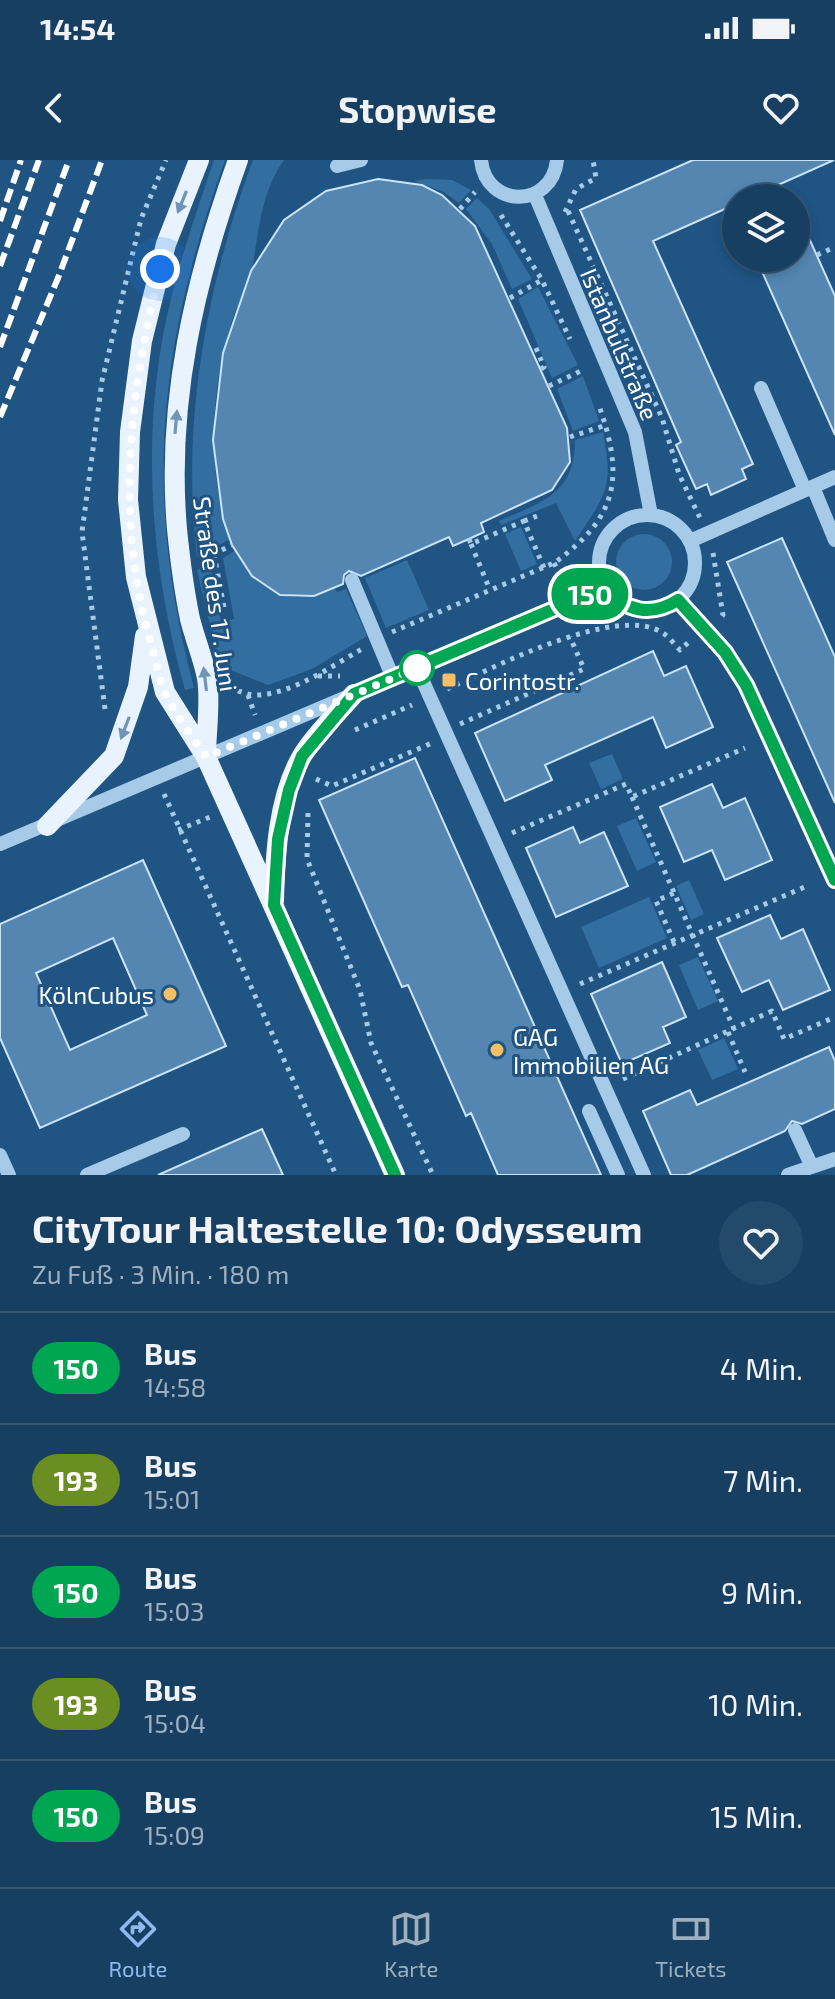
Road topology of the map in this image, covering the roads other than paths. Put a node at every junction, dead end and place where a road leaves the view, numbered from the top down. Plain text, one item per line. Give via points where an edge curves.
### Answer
1 (199, 160) edge
2 (238, 160) edge
3 (361, 160) edge
4 (481, 160) edge
5 (557, 160) edge
6 (337, 166) dead end
7 (535, 195) junction
8 (761, 388) dead end
9 (835, 477) edge
10 (809, 488) junction
11 (651, 515) junction
12 (835, 540) edge
13 (690, 541) junction
14 (352, 580) dead end
15 (606, 587) junction
16 (678, 600) junction
17 (146, 625) junction
18 (417, 668) junction
19 (393, 678) junction
20 (354, 694) junction
21 (206, 757) junction
22 (47, 826) junction
23 (0, 844) edge
24 (835, 880) edge
25 (274, 905) junction
26 (589, 1111) dead end
27 (795, 1130) dead end
28 (183, 1134) dead end
29 (0, 1155) edge
30 (835, 1159) edge
31 (812, 1167) junction
32 (9, 1175) edge
33 (87, 1175) edge
34 (395, 1175) edge
35 (618, 1175) edge
36 (644, 1175) edge
37 (788, 1175) edge

1 -> 17 main road, Straße des 17. Juni via 166,244 142,341 130,432 128,500
21 -> 2 main road, Straße des 17. Juni via 207,681 182,571 173,477 185,345 205,257
3 - 6 street
4 - 7 street via 488,183 497,192 522,198
5 - 7 street via 550,182
7 - 11 street, Istanbulstraße via 635,432
8 - 10 street
9 - 10 street
10 - 12 street
10 - 13 street
11 - 13 street via 667,519
11 - 15 street via 622,522 611,531 599,558
13 - 16 street via 695,572
14 - 19 street
15 - 16 street via 626,606 639,610 653,611
15 - 18 street
16 - 24 street via 725,652 746,685
17 - 21 main road, Straße des 17. Juni via 165,692
17 -> 22 main road via 138,687 114,756
18 - 19 street
18 - 36 street
19 - 20 street
20 - 21 street
20 - 25 main road via 302,756 289,790 278,839
21 - 22 street
21 - 25 main road, Straße des 17. Juni
22 - 23 street
25 - 34 main road, Straße des 17. Juni
26 - 35 street
27 - 31 street
28 - 33 street
29 - 32 street
30 - 31 street
31 - 37 street

